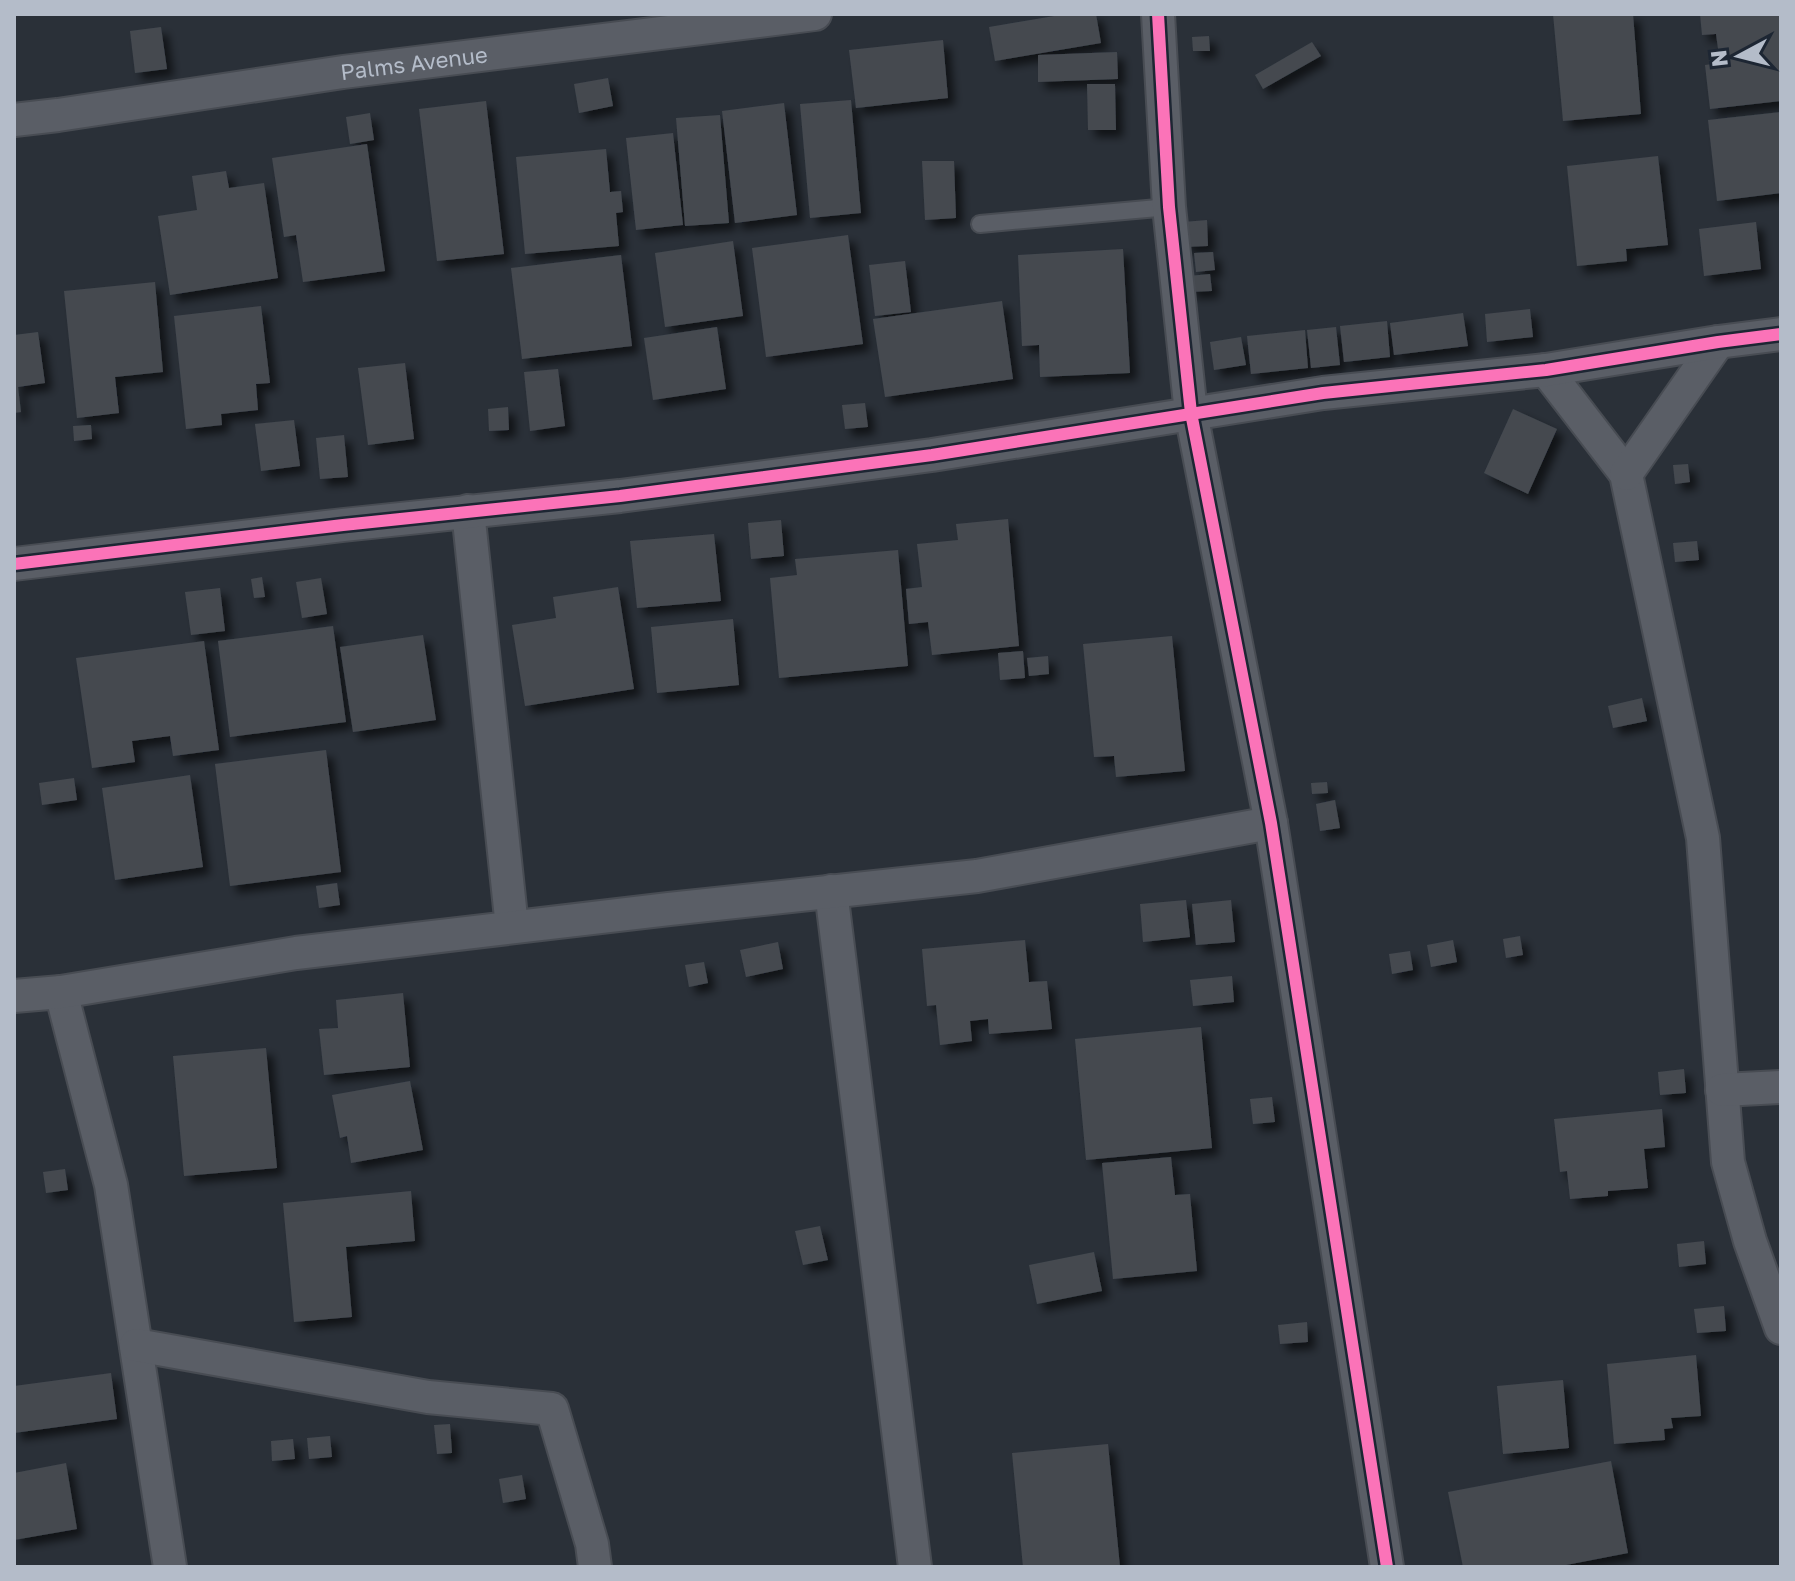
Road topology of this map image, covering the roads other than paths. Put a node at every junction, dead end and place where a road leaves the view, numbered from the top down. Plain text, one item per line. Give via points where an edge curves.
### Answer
1 (815, 14) edge
2 (1158, 14) edge
3 (14, 120) edge
4 (1169, 207) junction
5 (980, 224) dead end
6 (1781, 334) edge
7 (1718, 342) junction
8 (1546, 370) junction
9 (1191, 413) junction
10 (1626, 474) junction
11 (468, 511) junction
12 (14, 564) edge
13 (1271, 823) junction
14 (831, 891) junction
15 (512, 927) junction
16 (61, 992) junction
17 (14, 996) edge
18 (1781, 1087) edge
19 (1722, 1090) junction
20 (1781, 1328) edge
21 (136, 1345) junction
22 (170, 1567) edge
23 (595, 1567) edge
24 (915, 1567) edge
25 (1387, 1567) edge

1 - 3 street, Palms Avenue via 343,72
2 - 4 street
4 - 5 lane
4 - 9 street
6 - 7 street
7 - 8 street
7 - 10 street
8 - 9 street
8 - 10 street
9 - 11 street via 917,457
9 - 13 street
10 - 19 street via 1703,838
11 - 12 street
11 - 15 street
13 - 14 street via 977,876
13 - 25 street
14 - 15 street
14 - 24 street
15 - 16 street via 296,953
16 - 17 street
16 - 21 street via 111,1185
18 - 19 street
19 - 20 street via 1728,1162
21 - 22 street
21 - 23 street via 428,1397 552,1409

